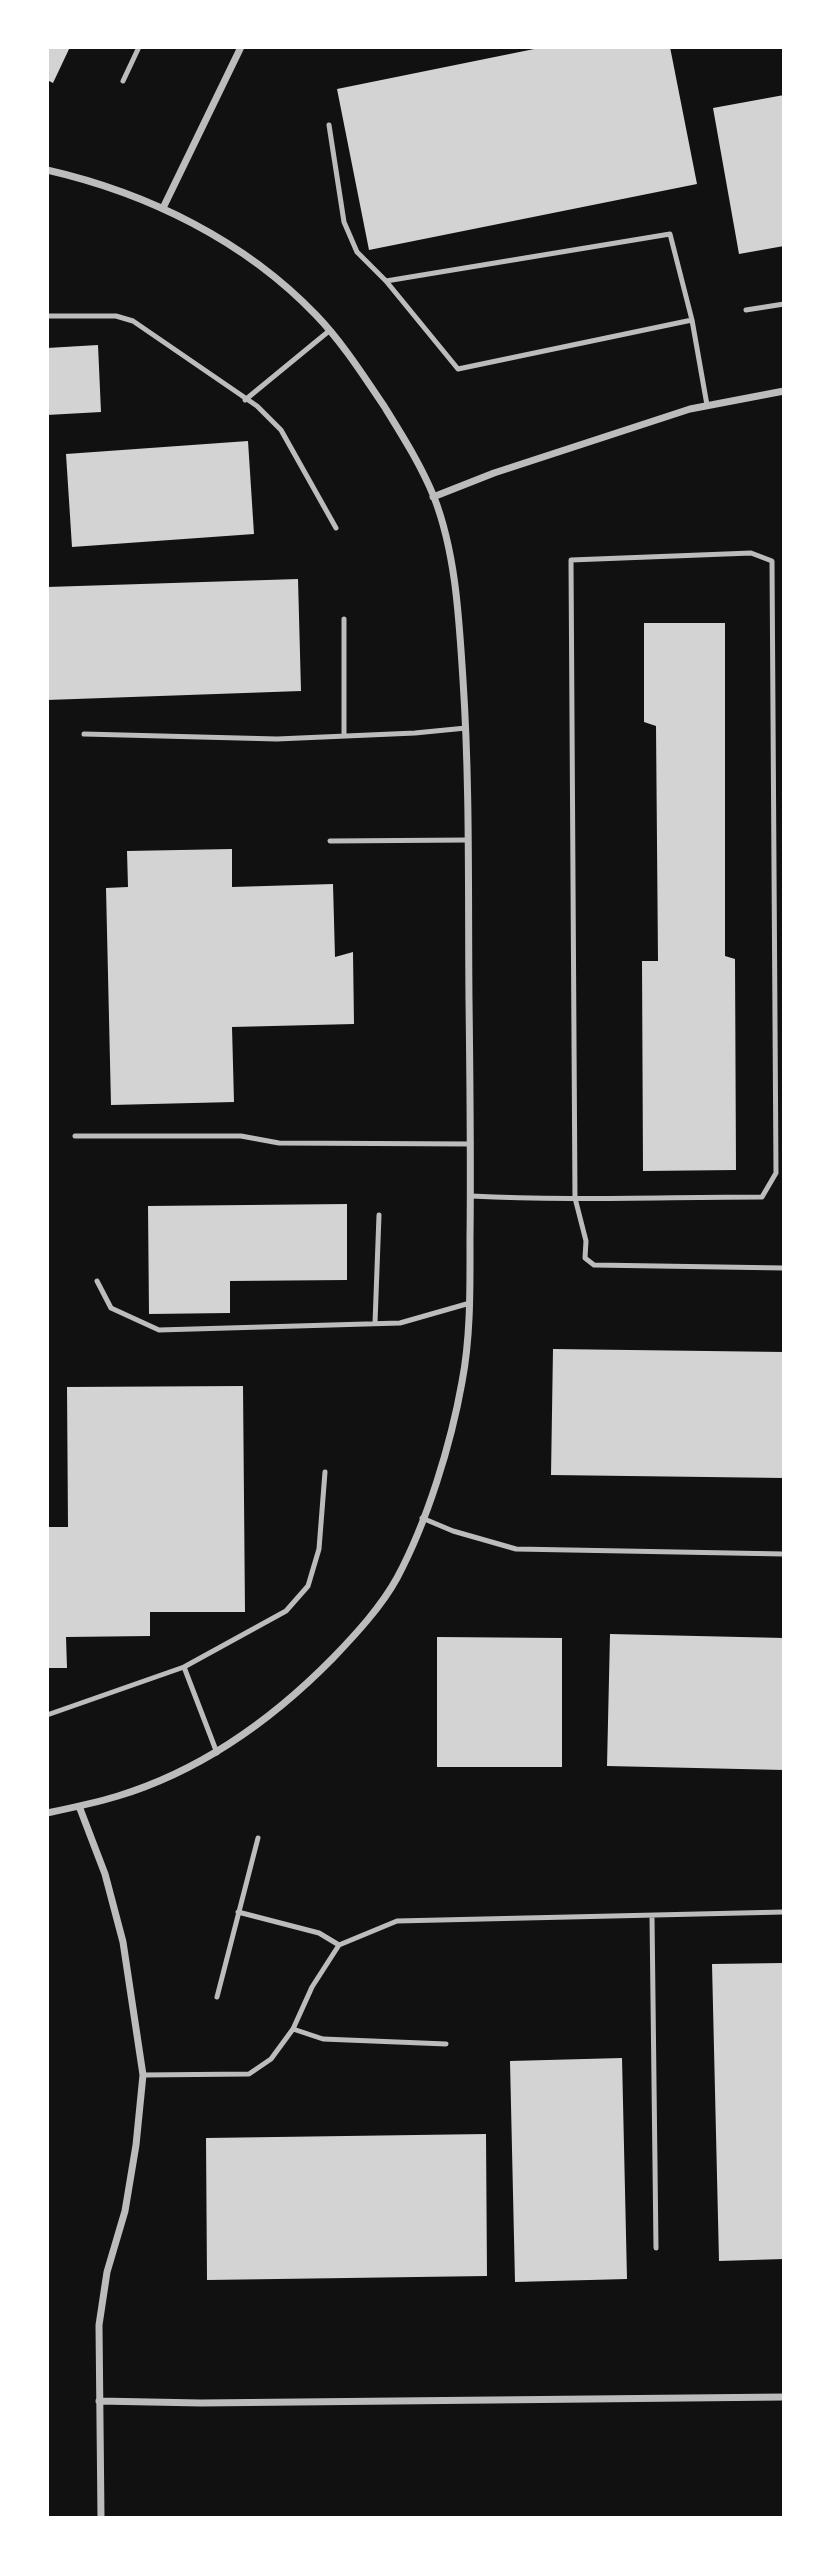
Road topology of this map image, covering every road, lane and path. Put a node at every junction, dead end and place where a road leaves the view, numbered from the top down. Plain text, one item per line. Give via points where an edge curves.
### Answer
1 (139, 47) edge
2 (241, 47) edge
3 (123, 81) dead end
4 (329, 125) dead end
5 (47, 170) edge
6 (163, 208) junction
7 (386, 281) junction
8 (784, 304) edge
9 (746, 310) dead end
10 (47, 316) edge
11 (692, 320) junction
12 (329, 331) junction
13 (784, 391) edge
14 (246, 400) junction
15 (707, 405) junction
16 (433, 496) junction
17 (336, 528) dead end
18 (344, 619) dead end
19 (466, 728) junction
20 (84, 734) dead end
21 (344, 736) junction
22 (467, 840) junction
23 (330, 841) dead end
24 (75, 1136) dead end
25 (471, 1144) junction
26 (471, 1196) junction
27 (575, 1198) junction
28 (379, 1215) dead end
29 (784, 1268) edge
30 (97, 1281) dead end
31 (470, 1303) junction
32 (376, 1324) junction
33 (325, 1472) dead end
34 (422, 1518) junction
35 (784, 1554) edge
36 (184, 1667) junction
37 (47, 1715) edge
38 (217, 1753) junction
39 (79, 1806) junction
40 (47, 1813) edge
41 (258, 1838) dead end
42 (239, 1912) junction
43 (784, 1912) edge
44 (652, 1916) junction
45 (339, 1945) junction
46 (217, 1997) dead end
47 (293, 2029) junction
48 (446, 2044) dead end
49 (143, 2075) junction
50 (656, 2248) dead end
51 (784, 2397) edge
52 (99, 2401) junction
53 (100, 2518) edge

1 - 3 lane
2 - 6 street
4 - 7 lane via 344,222 357,252
5 - 6 street
6 - 12 street via 237,248 290,289
7 - 11 lane via 458,369
7 - 11 lane via 670,234
8 - 9 lane
10 - 14 lane via 116,316 133,321
11 - 15 lane
12 - 14 lane
12 - 16 street via 400,432
13 - 15 street
14 - 17 lane via 281,430
15 - 16 street
16 - 19 street via 449,550 459,616
18 - 21 lane
19 - 21 lane
19 - 22 street
20 - 21 lane via 277,739
22 - 23 lane
22 - 25 street
24 - 25 lane
25 - 26 street
26 - 27 lane
26 - 31 street
27 - 27 lane via 762,1197 776,1173 772,561 751,553 571,560
27 - 29 lane via 586,1241 585,1258 594,1265
28 - 32 lane
30 - 32 lane via 111,1308 159,1330
31 - 32 lane via 400,1323
31 - 34 street via 463,1378 448,1445
33 - 36 lane via 319,1549 308,1586 286,1611
34 - 35 lane via 516,1549
34 - 38 street via 396,1580 357,1633 311,1681
36 - 37 lane
36 - 38 lane
38 - 39 street via 121,1796
39 - 40 street
39 - 49 street via 105,1874 122,1942
41 - 42 lane
42 - 45 lane via 319,1933
42 - 46 lane
43 - 44 lane
44 - 45 lane via 397,1921
44 - 50 lane
45 - 47 lane via 312,1987
47 - 48 lane via 323,2039
47 - 49 lane via 271,2059 249,2074
49 - 52 street via 132,2172 99,2325
51 - 52 street
52 - 53 street

